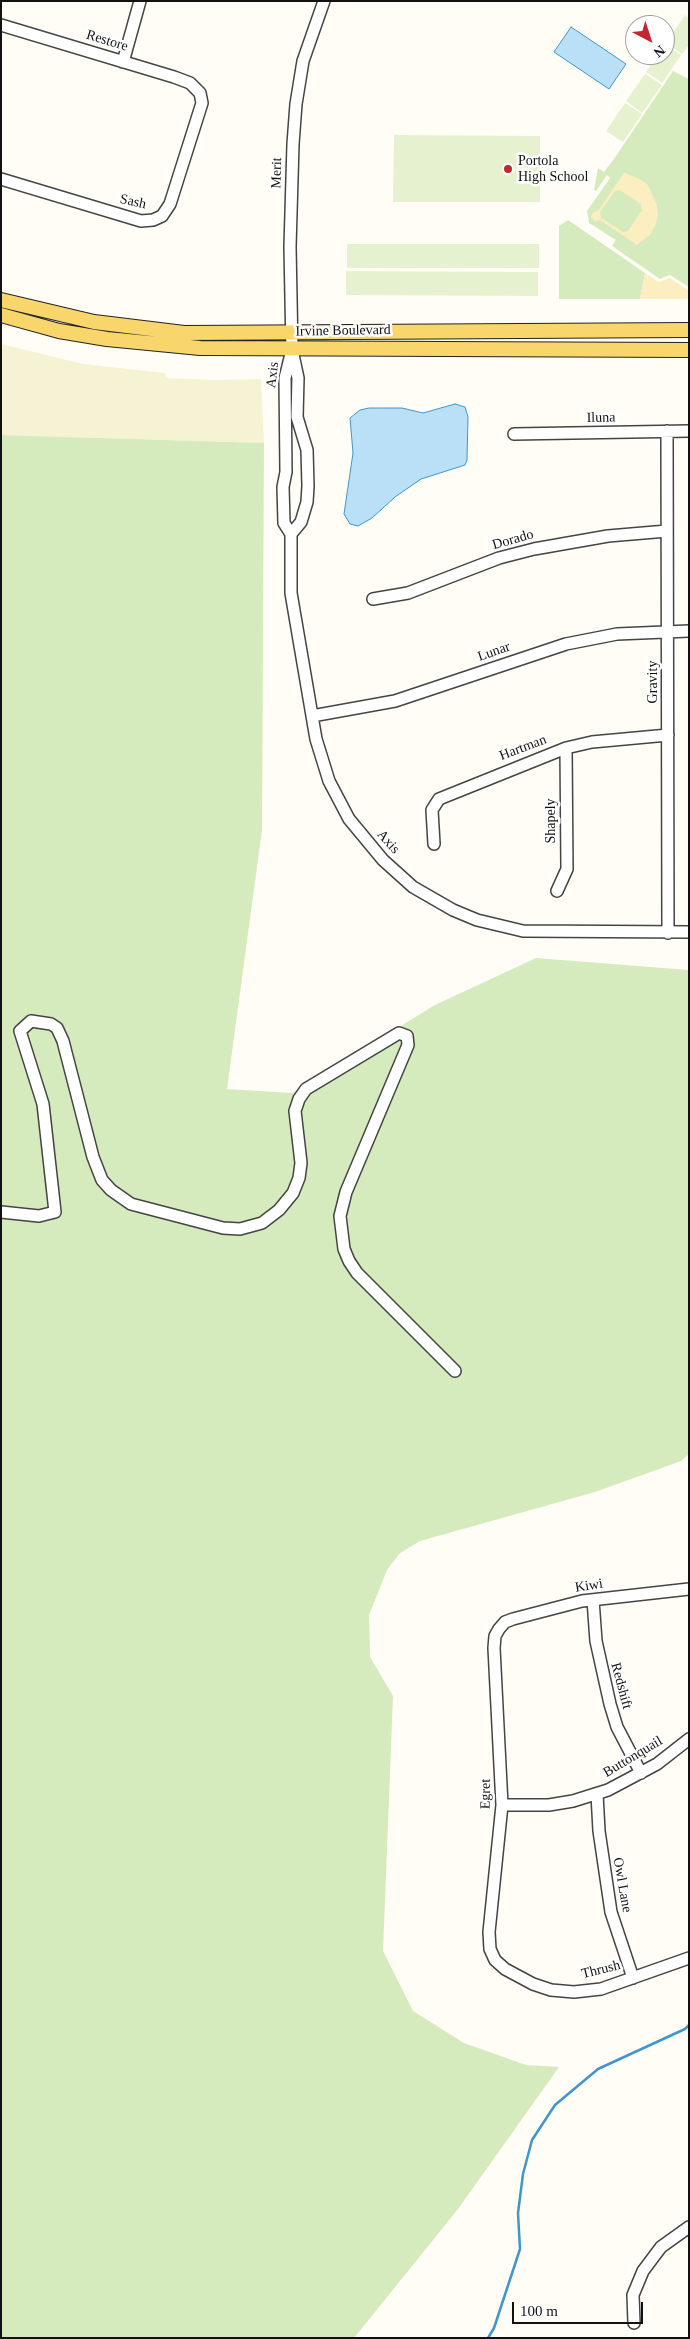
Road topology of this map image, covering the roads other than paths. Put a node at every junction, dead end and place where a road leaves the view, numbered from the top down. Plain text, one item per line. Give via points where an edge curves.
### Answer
1 (140, 1) edge
2 (324, 1) edge
3 (1, 25) edge
4 (123, 62) junction
5 (200, 93) joint
6 (1, 179) edge
7 (1, 300) edge
8 (1, 315) edge
9 (689, 330) edge
10 (292, 331) junction
11 (292, 350) junction
12 (689, 350) edge
13 (689, 431) edge
14 (667, 432) junction
15 (514, 434) dead end
16 (286, 472) junction
17 (308, 473) junction
18 (667, 531) junction
19 (291, 534) junction
20 (373, 599) dead end
21 (667, 631) junction
22 (689, 631) edge
23 (312, 716) junction
24 (668, 735) junction
25 (566, 748) junction
26 (434, 844) dead end
27 (557, 891) dead end
28 (689, 932) edge
29 (668, 933) junction
30 (1, 1212) edge
31 (455, 1371) dead end
32 (689, 1589) edge
33 (594, 1600) junction
34 (499, 1629) joint
35 (689, 1739) edge
36 (641, 1773) junction
37 (597, 1794) junction
38 (502, 1805) junction
39 (689, 1958) edge
40 (495, 1960) joint
41 (633, 1978) junction
42 (689, 2228) edge
43 (634, 2323) dead end

1 - 4 street
2 - 10 street, Merit via 303,61 296,104 290,238
3 - 4 street, Restore
4 - 5 street, Restore via 190,83
5 - 6 street, Sash via 202,103 175,192 162,216 153,220 141,222
7 - 10 main road, Irvine Boulevard via 134,328 184,333
8 - 11 main road, Irvine Boulevard via 59,331 128,343
9 - 10 main road, Irvine Boulevard
10 - 11 street, Merit
11 - 12 main road, Irvine Boulevard
11 - 16 street, Axis via 285,378
11 - 17 street, Axis via 298,378 298,416 307,450
13 - 14 street, Iluna
14 - 15 street, Iluna
14 - 18 street, Gravity
16 - 17 street
16 - 19 street, Axis via 284,523
17 - 19 street, Axis via 307,502 299,526
18 - 20 street, Dorado via 588,539 534,549 499,558 408,593
18 - 21 street, Gravity
19 - 23 street, Axis via 291,593
21 - 22 street, Lunar
21 - 23 street, Lunar via 617,634 566,644 395,701
21 - 24 street, Gravity
23 - 29 street, Axis via 329,781 349,819 395,872 432,899 477,920 522,931
24 - 25 street, Hartman via 592,742
24 - 29 street, Gravity
25 - 26 street, Hartman via 439,799 432,810
25 - 27 street, Shapely via 567,869
28 - 29 street, Axis
30 - 31 street via 39,1216 55,1212 43,1104 20,1031 31,1021 57,1028 93,1157 102,1180 111,1190 131,1204 223,1228 240,1229 262,1223 279,1210 293,1192 301,1163 295,1112 306,1089 399,1033 407,1036 408,1045 346,1192 340,1216 344,1249 357,1273
32 - 33 street, Kiwi
33 - 34 street, Kiwi via 513,1619 504,1622
33 - 36 street, Redshift via 596,1641 610,1704 617,1727
34 - 38 street, Egret via 494,1648
35 - 36 street, Buttonquail
36 - 37 street, Buttonquail
37 - 38 street, Buttonquail via 549,1805
37 - 41 street, Owl Lane via 611,1912
38 - 40 street, Egret via 488,1932
39 - 41 street, Thrush
40 - 41 street, Thrush via 505,1969 550,1990 601,1989
42 - 43 street via 661,2247 643,2271 633,2295

